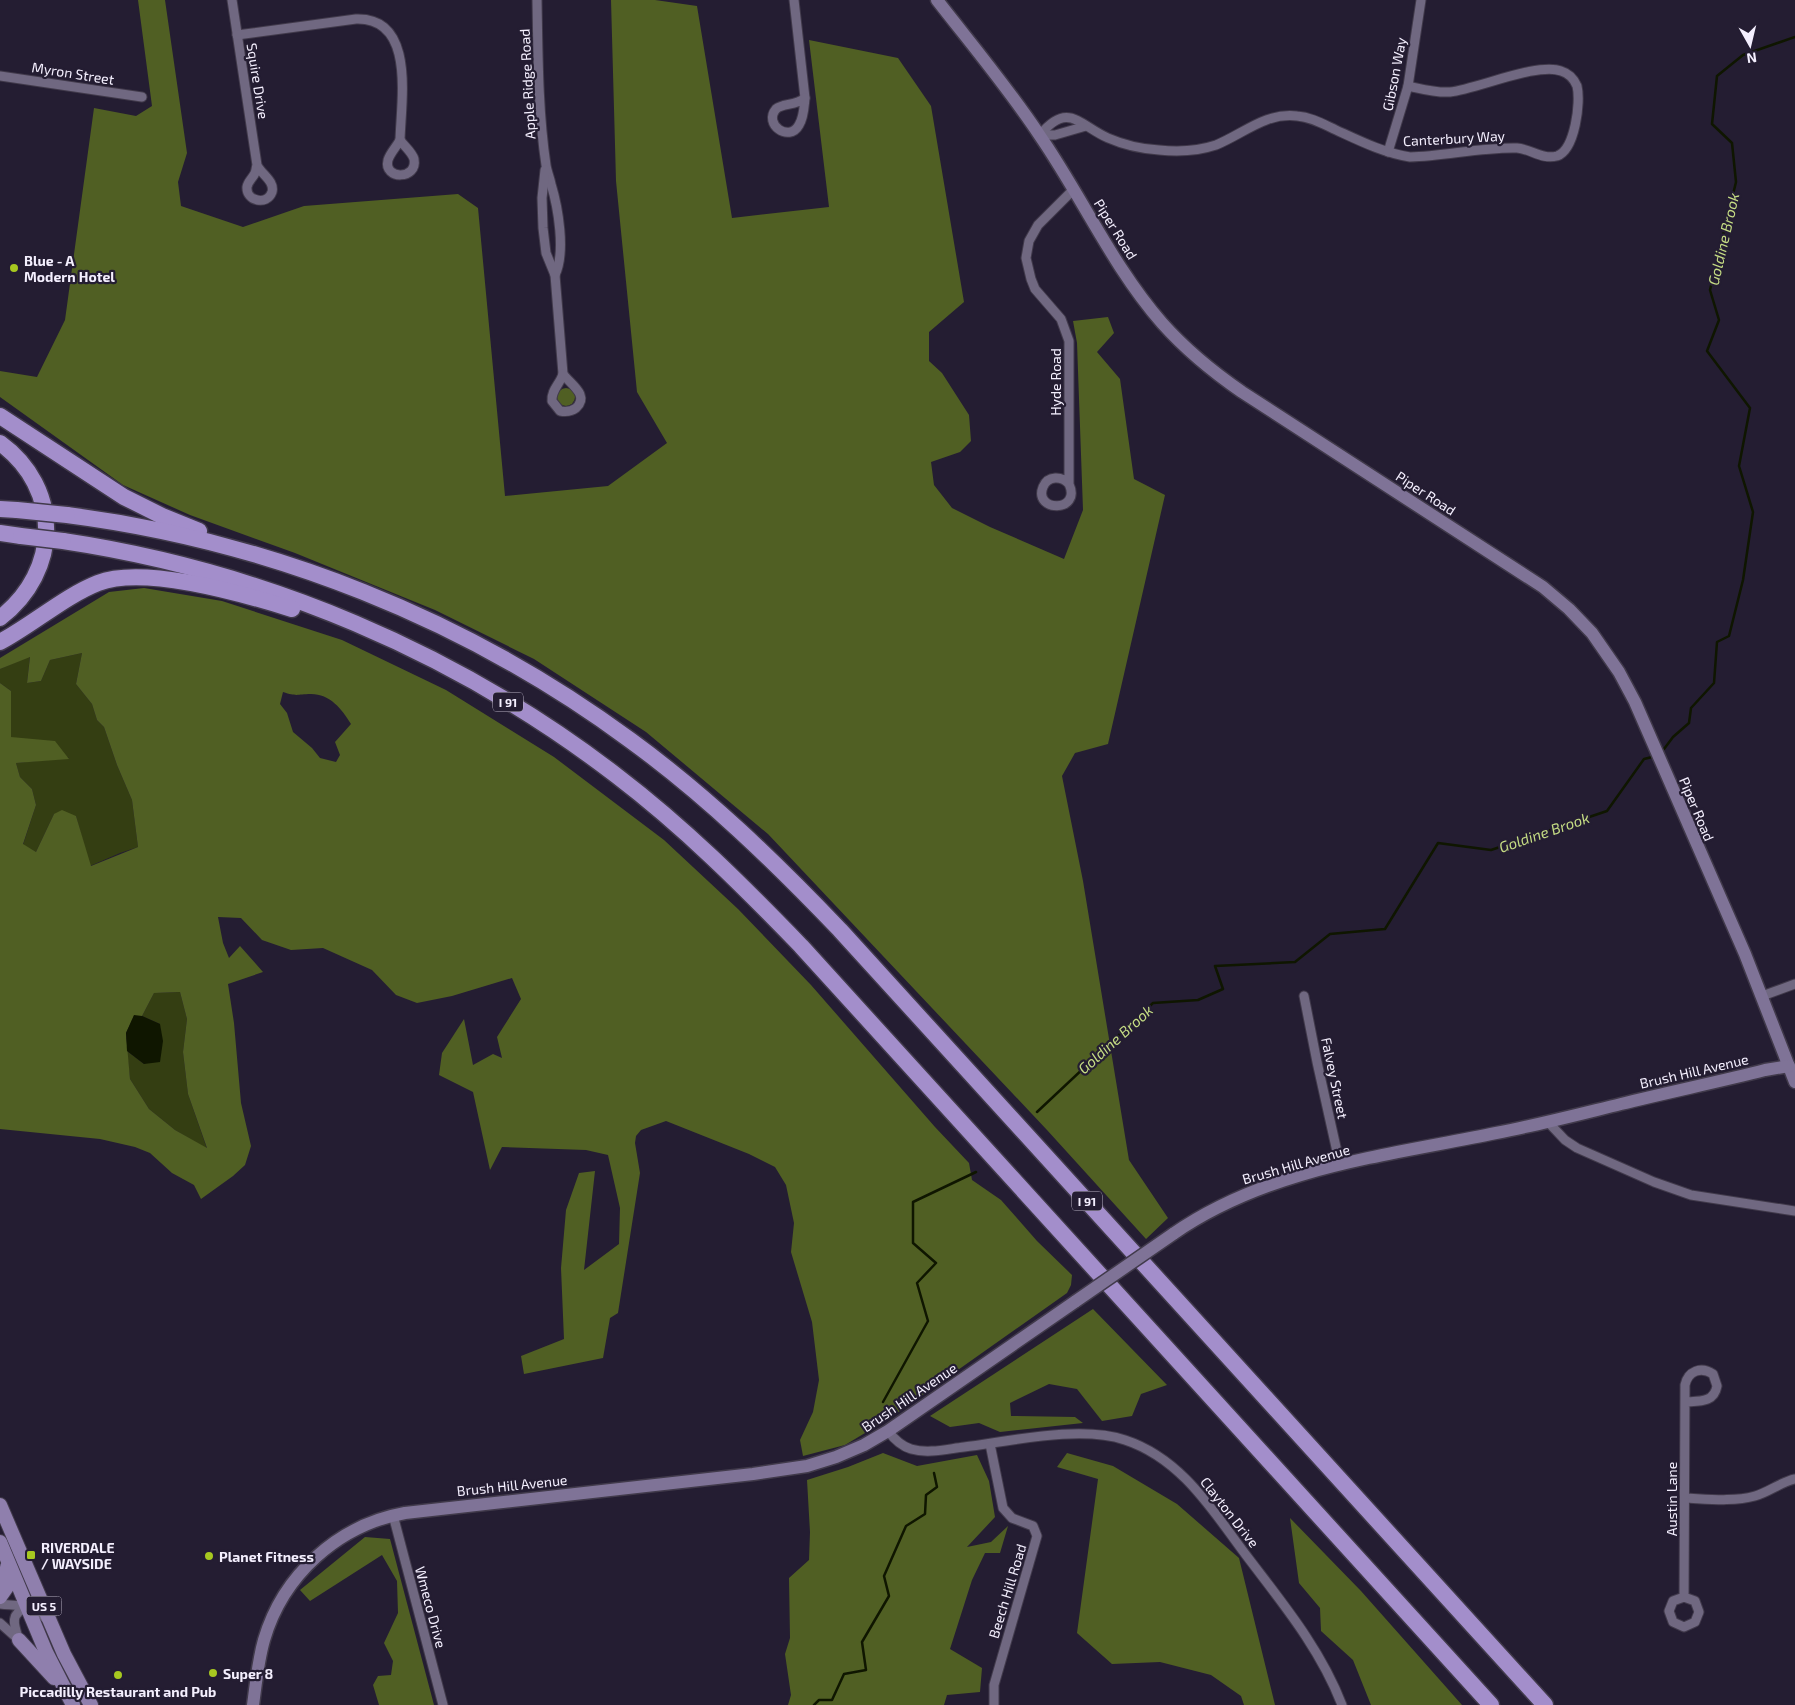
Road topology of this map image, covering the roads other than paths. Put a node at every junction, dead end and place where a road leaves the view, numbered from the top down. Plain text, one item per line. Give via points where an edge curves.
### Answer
1 (232, 0) edge
2 (537, 0) edge
3 (794, 0) edge
4 (937, 0) edge
5 (1421, 0) edge
6 (237, 35) junction
7 (0, 76) edge
8 (1408, 86) junction
9 (142, 97) dead end
10 (805, 98) dead end
11 (1086, 126) junction
12 (1040, 135) junction
13 (400, 140) dead end
14 (1388, 152) junction
15 (257, 165) dead end
16 (546, 167) junction
17 (1074, 189) junction
18 (559, 226) junction
19 (542, 228) junction
20 (555, 275) junction
21 (563, 374) dead end
22 (0, 416) edge
23 (2, 444) edge
24 (1069, 484) dead end
25 (0, 509) edge
26 (0, 533) edge
27 (294, 567) junction
28 (24, 592) junction
29 (0, 612) edge
30 (0, 618) edge
31 (377, 633) junction
32 (0, 642) edge
33 (1795, 984) edge
34 (1304, 996) dead end
35 (1762, 996) junction
36 (1792, 1066) edge
37 (1795, 1082) edge
38 (1548, 1122) junction
39 (1340, 1165) junction
40 (1795, 1211) edge
41 (1685, 1402) dead end
42 (888, 1431) junction
43 (990, 1444) junction
44 (1795, 1479) edge
45 (1685, 1498) junction
46 (0, 1505) edge
47 (392, 1515) junction
48 (1, 1545) edge
49 (0, 1597) edge
50 (1684, 1597) dead end
51 (0, 1604) edge
52 (27, 1607) junction
53 (0, 1623) edge
54 (52, 1625) junction
55 (19, 1640) junction
56 (65, 1691) junction
57 (73, 1705) edge
58 (91, 1705) edge
59 (253, 1705) edge
60 (443, 1705) edge
61 (994, 1705) edge
62 (1342, 1705) edge
63 (1491, 1705) edge
64 (1545, 1705) edge

1 - 6 street, Squire Drive
2 - 16 street, Apple Ridge Road
3 - 10 street
4 - 12 street, Piper Road
5 - 8 street, Gibson Way
6 - 13 street via 356,18 383,26 393,37 401,64
6 - 15 street, Squire Drive
7 - 9 street, Myron Street
8 - 14 street, Gibson Way
8 - 14 street, Canterbury Way via 1448,92 1536,70 1559,70 1570,76 1576,86 1578,99 1573,135 1565,151 1550,157 1517,148 1410,157
11 - 12 street via 1055,135
11 - 12 street, Canterbury Way via 1076,119 1060,119
11 - 14 street, Canterbury Way via 1132,146 1184,151 1218,144 1270,118 1298,116
12 - 17 street, Piper Road
16 - 18 street, Apple Ridge Road
16 - 19 street, Apple Ridge Road via 542,189
17 - 24 street, Hyde Road via 1038,225 1029,241 1026,258 1035,289 1061,319 1069,341
17 - 35 street, Piper Road via 1148,305 1201,361 1254,400 1543,587 1592,633 1615,665 1635,702
18 - 19 street
18 - 20 street, Apple Ridge Road via 560,254
19 - 20 street, Apple Ridge Road via 546,253
20 - 21 street, Apple Ridge Road
22 - 27 highway via 101,483 148,509
23 - 28 highway via 32,478 43,501 46,518 44,554
25 - 27 highway, I 91, bridge via 67,515 171,533
26 - 31 highway, I 91, bridge via 140,555 231,578 298,600
27 - 64 highway, I 91 via 412,612 524,670 630,740 728,820 802,890 862,954
28 - 29 highway
28 - 30 highway
31 - 32 highway via 223,590 130,576 91,586
31 - 63 highway, I 91 via 460,674 541,722 643,796 724,868 859,1009
33 - 35 street
34 - 39 street, Falvey Street
35 - 36 street, Piper Road
36 - 37 street, Piper Road
36 - 38 street, Brush Hill Avenue
38 - 39 street, Brush Hill Avenue
38 - 40 street via 1577,1148 1654,1182 1691,1195
39 - 42 street, Brush Hill Avenue, bridge via 1252,1191 1210,1210
41 - 45 street, Austin Lane
42 - 43 street, Clayton Drive via 897,1442 921,1451
42 - 47 street, Brush Hill Avenue via 851,1451 792,1469
43 - 61 street, Beech Hill Road via 1003,1508 1014,1520 1032,1526 1037,1536 994,1685
43 - 62 street, Clayton Drive via 1058,1435 1098,1434 1124,1439 1165,1461 1209,1504 1289,1612 1322,1661
44 - 45 street via 1746,1498
45 - 50 street, Austin Lane
46 - 54 main road, US 5
47 - 59 street, Brush Hill Avenue via 341,1538 296,1578 280,1602 267,1632
47 - 60 street, Wmeco Drive
48 - 49 main road via 8,1579 6,1590
48 - 52 main road, US 5
51 - 52 street
52 - 54 street via 38,1610
52 - 55 street via 19,1610 15,1617
52 - 56 main road, US 5
53 - 55 street
54 - 58 main road, US 5
55 - 56 main road
56 - 57 main road, US 5

